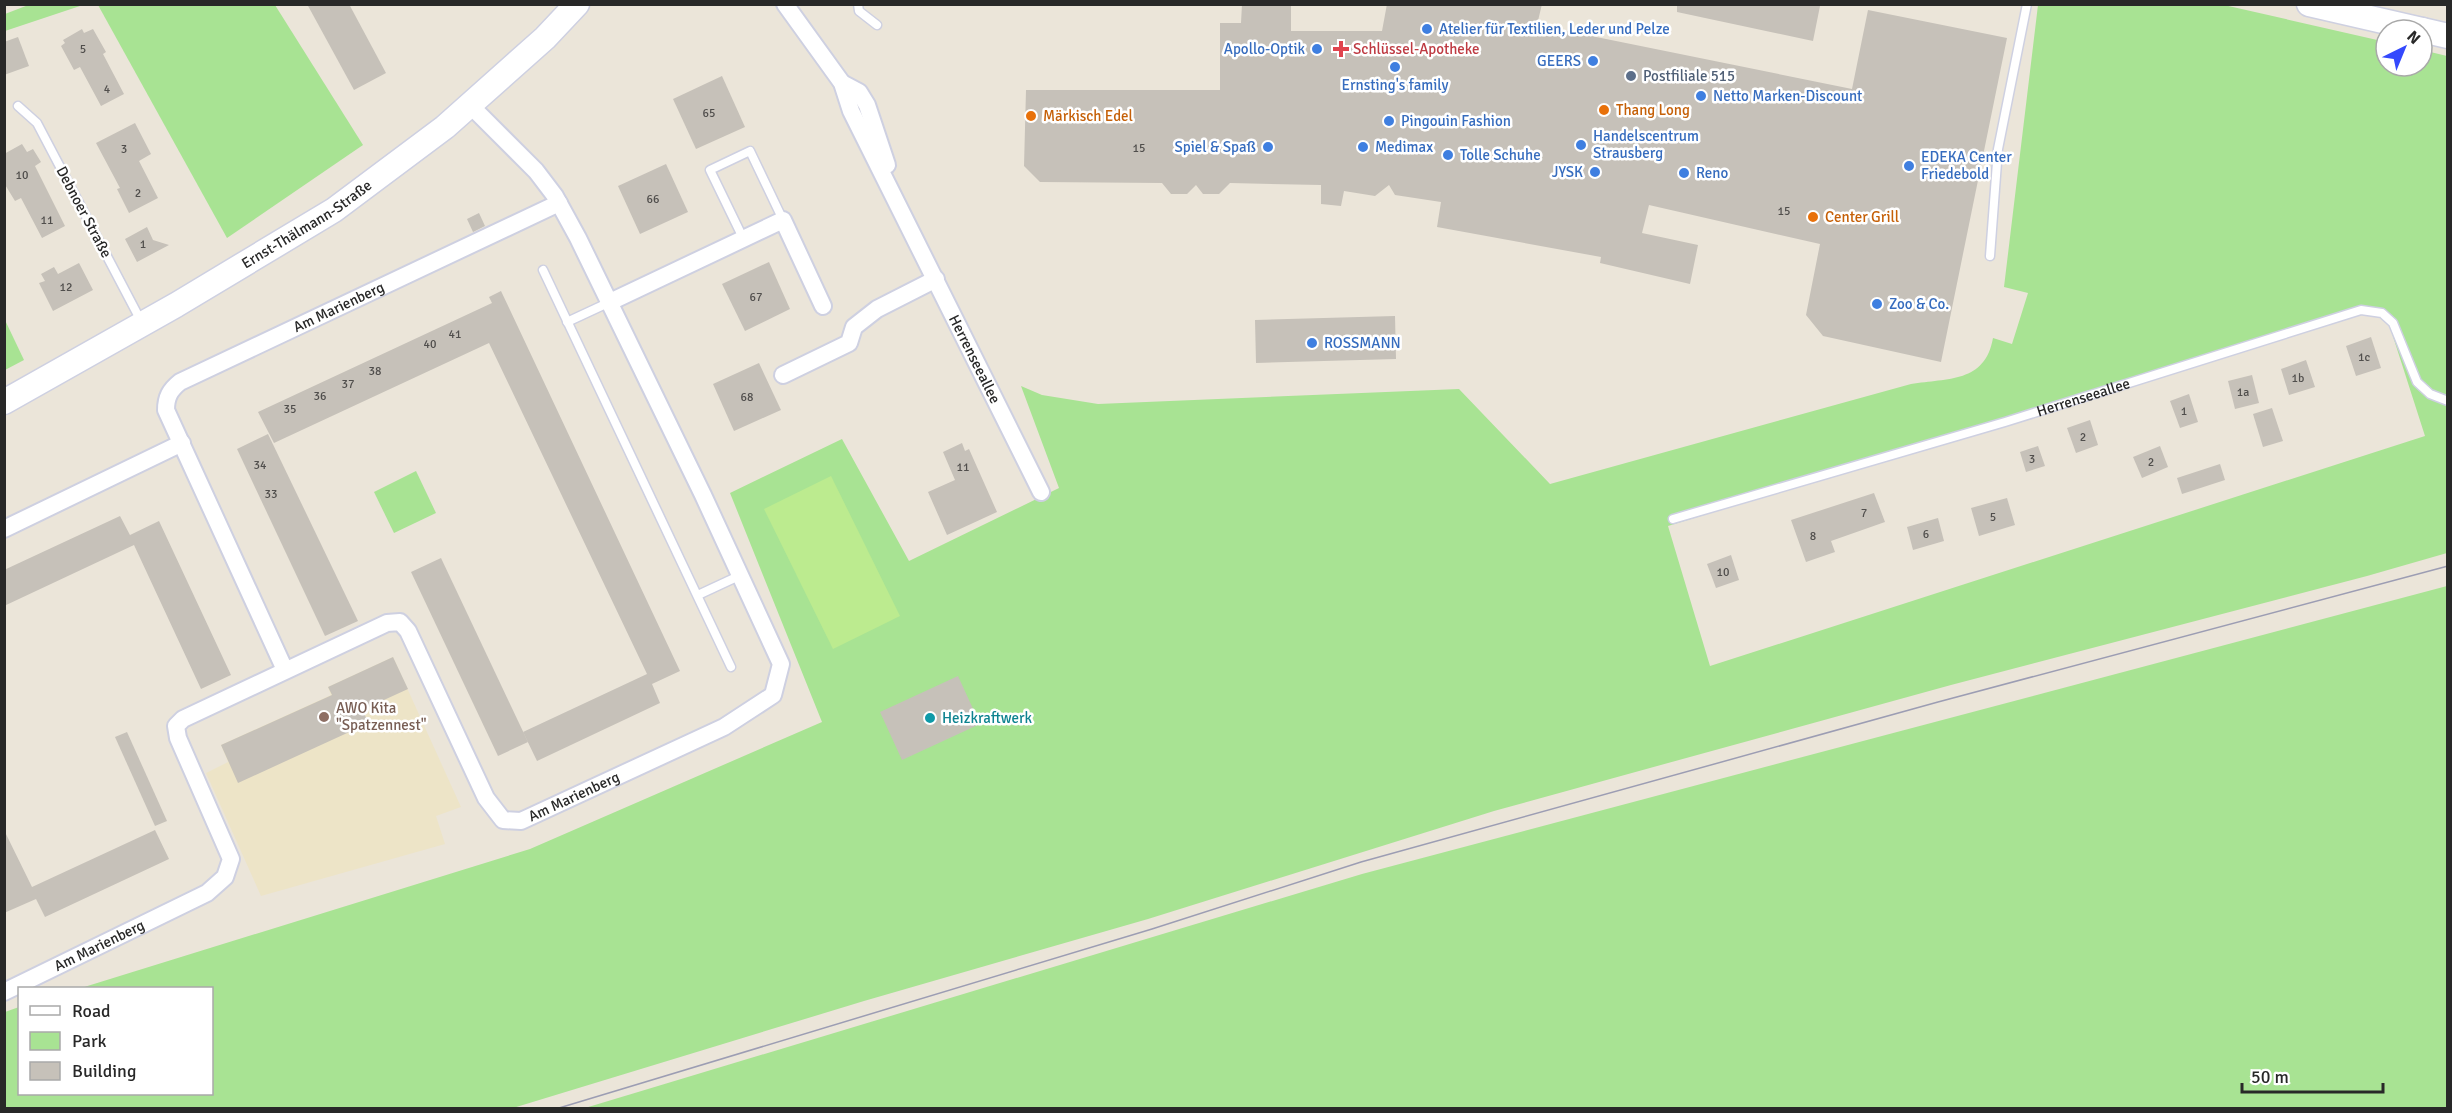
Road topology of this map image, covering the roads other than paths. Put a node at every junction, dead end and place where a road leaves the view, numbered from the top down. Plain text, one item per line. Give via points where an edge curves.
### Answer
1 (577, 4) edge
2 (785, 4) edge
3 (858, 4) edge
4 (2026, 4) edge
5 (2309, 4) edge
6 (2374, 19) edge
7 (877, 26) dead end
8 (470, 105) junction
9 (18, 106) dead end
10 (559, 203) junction
11 (783, 220) junction
12 (744, 240) junction
13 (1990, 256) dead end
14 (543, 270) dead end
15 (936, 279) junction
16 (610, 302) junction
17 (823, 306) dead end
18 (567, 322) junction
19 (143, 324) junction
20 (783, 375) dead end
21 (2448, 401) edge
22 (4, 402) edge
23 (182, 443) junction
24 (1041, 492) dead end
25 (1673, 519) dead end
26 (4, 529) edge
27 (741, 575) junction
28 (698, 595) junction
29 (731, 667) dead end
30 (285, 670) junction
31 (4, 992) edge

1 - 8 main road, Ernst-Thälmann-Straße
2 - 15 street, Herrenseeallee via 842,83 859,92 871,113 909,225
3 - 7 lane via 860,11
4 - 13 lane via 1998,149
5 - 6 main road
8 - 10 street, Am Marienberg via 536,171
8 - 19 main road, Ernst-Thälmann-Straße via 334,210
9 - 19 lane, Debnoer Straße via 37,123
10 - 16 street, Am Marienberg
10 - 23 street, Am Marienberg via 180,382 166,399 166,410
11 - 12 street
11 - 12 lane via 750,151 710,170
11 - 17 street
12 - 16 street
14 - 18 lane
15 - 20 street via 877,309 854,327 849,343
15 - 24 street, Herrenseeallee
16 - 18 lane
16 - 27 street, Am Marienberg
18 - 28 lane
19 - 22 main road, Ernst-Thälmann-Straße
21 - 25 lane, Herrenseeallee via 2430,394 2417,382 2393,323 2382,313 2361,310 2005,422
23 - 26 street
23 - 30 street, Am Marienberg
27 - 28 lane
27 - 30 street, Am Marienberg via 781,664 773,694 724,727 521,821 503,820 492,809 408,631 400,622 387,623
28 - 29 lane
30 - 31 street, Am Marienberg via 183,718 176,726 231,859 225,877 207,893

